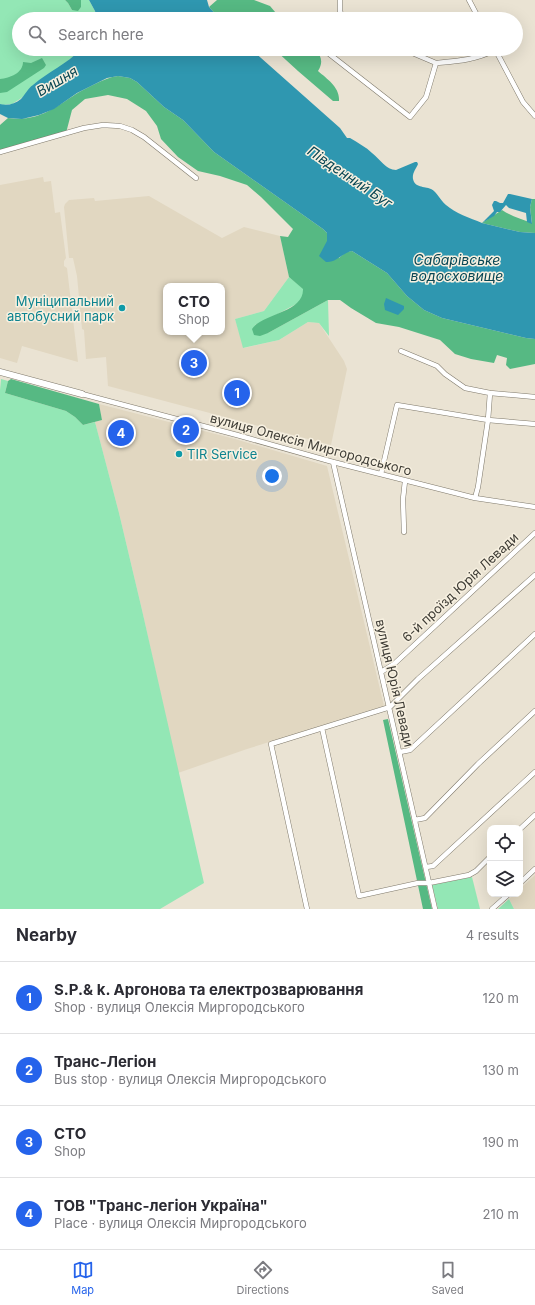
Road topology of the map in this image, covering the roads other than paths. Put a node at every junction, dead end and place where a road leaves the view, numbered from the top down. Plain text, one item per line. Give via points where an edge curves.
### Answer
1 (340, 0) edge
2 (469, 0) edge
3 (340, 12) edge
4 (475, 12) edge
5 (332, 56) edge
6 (419, 56) edge
7 (482, 56) edge
8 (499, 56) edge
9 (436, 63) junction
10 (535, 116) edge
11 (0, 152) edge
12 (196, 178) dead end
13 (401, 351) dead end
14 (0, 372) edge
15 (490, 393) junction
16 (82, 394) joint
17 (535, 397) edge
18 (488, 420) junction
19 (535, 424) edge
20 (334, 462) junction
21 (381, 474) junction
22 (405, 480) junction
23 (475, 498) junction
24 (535, 507) edge
25 (404, 532) dead end
26 (535, 533) edge
27 (535, 575) edge
28 (535, 634) edge
29 (381, 672) junction
30 (390, 707) junction
31 (535, 711) edge
32 (322, 728) junction
33 (400, 752) junction
34 (535, 772) edge
35 (535, 815) edge
36 (415, 820) junction
37 (523, 826) edge
38 (487, 860) edge
39 (426, 868) junction
40 (535, 870) edge
41 (523, 880) edge
42 (429, 883) junction
43 (506, 897) edge
44 (307, 909) edge
45 (435, 909) edge
46 (492, 909) edge

1 - 3 street
2 - 4 street
5 - 9 street via 410,116 426,98
6 - 9 street
7 - 9 street via 470,60
8 - 10 street via 523,102
11 - 12 street via 84,128 120,126 144,137
13 - 15 street via 437,366 465,388
14 - 16 street
15 - 17 street
15 - 18 street
16 - 20 street, вулиця Олексія Миргородського
18 - 19 street
18 - 21 street via 398,405
18 - 23 street
20 - 21 street, вулиця Олексія Миргородського
20 - 29 street, вулиця Юрія Левади
21 - 22 street, вулиця Олексія Миргородського
22 - 23 street, вулиця Олексія Миргородського
22 - 25 street
23 - 24 street, вулиця Олексія Миргородського
26 - 29 street, 6-й проїзд Юрія Левади via 394,664
27 - 30 street
28 - 33 street via 410,750
29 - 30 street, вулиця Юрія Левади
30 - 32 street
30 - 33 street, вулиця Юрія Левади
31 - 36 street via 424,818
32 - 42 street via 359,896 418,883
32 - 44 street via 271,744
33 - 36 street, вулиця Юрія Левади
34 - 39 street via 433,866
35 - 37 street
36 - 39 street, вулиця Юрія Левади
38 - 42 street via 469,875
39 - 42 street, вулиця Юрія Левади
40 - 41 street
42 - 45 street, вулиця Юрія Левади
43 - 46 street

